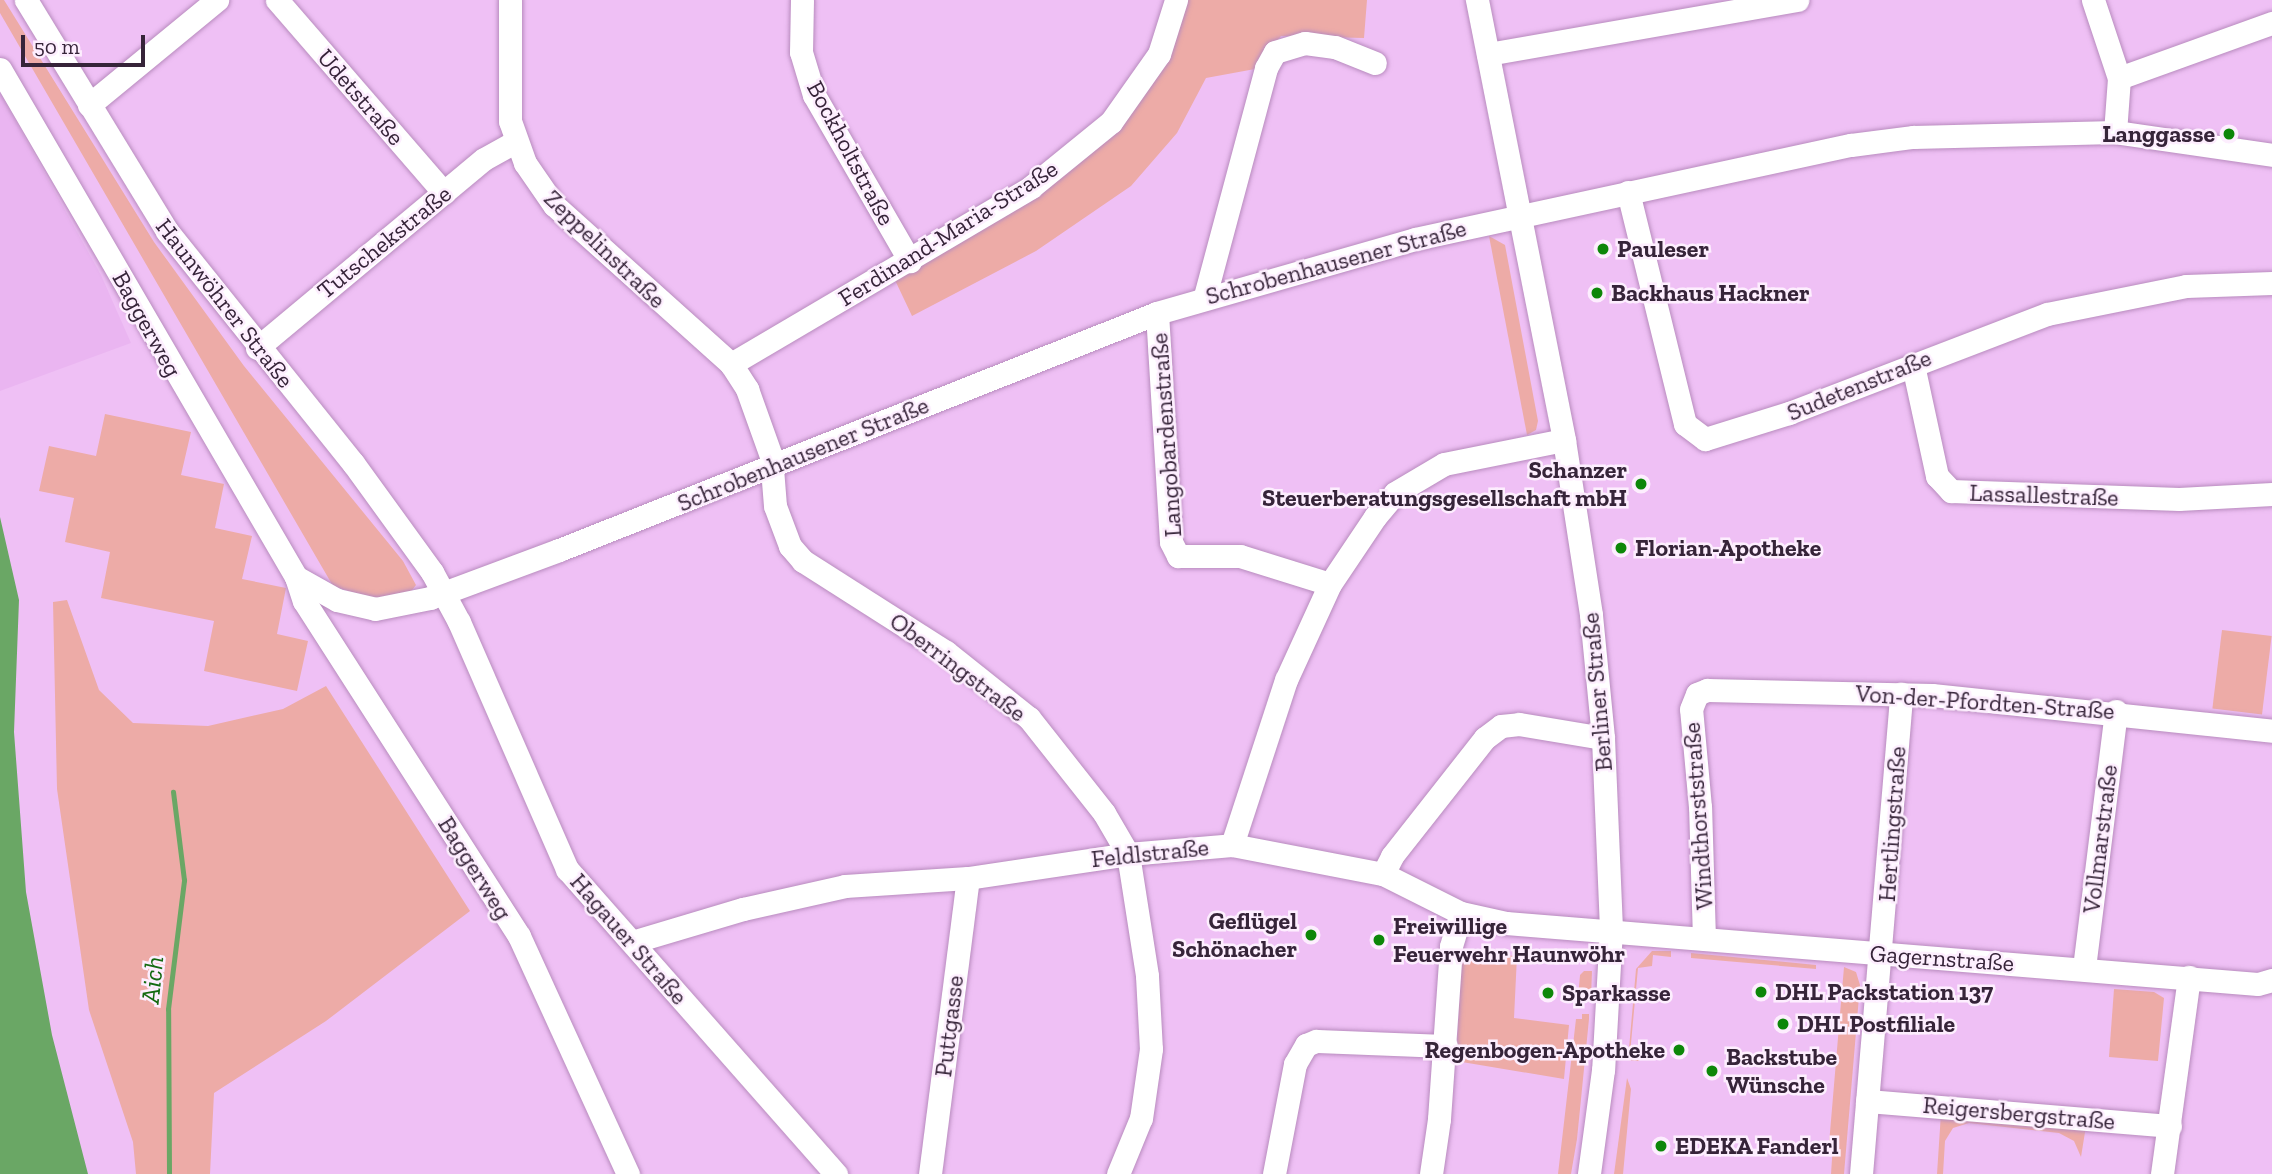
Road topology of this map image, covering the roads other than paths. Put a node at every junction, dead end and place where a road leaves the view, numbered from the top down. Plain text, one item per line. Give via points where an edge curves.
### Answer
1 (26, 0) edge
2 (217, 0) edge
3 (277, 0) edge
4 (510, 0) edge
5 (802, 0) edge
6 (1176, 0) edge
7 (1477, 0) edge
8 (1797, 0) edge
9 (2092, 0) edge
10 (2272, 23) edge
11 (1488, 54) junction
12 (1375, 63) dead end
13 (0, 69) edge
14 (2119, 78) junction
15 (89, 105) junction
16 (2115, 132) junction
17 (515, 142) junction
18 (2272, 155) edge
19 (1628, 192) junction
20 (444, 193) junction
21 (1521, 215) junction
22 (910, 261) junction
23 (2272, 283) edge
24 (1205, 296) junction
25 (1157, 313) junction
26 (257, 348) junction
27 (731, 364) junction
28 (1913, 365) junction
29 (1564, 440) junction
30 (770, 468) junction
31 (2272, 494) edge
32 (296, 577) junction
33 (1330, 584) junction
34 (444, 592) junction
35 (1697, 694) joint
36 (1901, 694) junction
37 (2116, 711) junction
38 (2272, 731) edge
39 (1603, 738) junction
40 (1232, 845) junction
41 (1128, 854) junction
42 (1383, 874) junction
43 (968, 878) junction
44 (1461, 913) junction
45 (1611, 929) junction
46 (1704, 939) junction
47 (632, 942) junction
48 (1881, 954) junction
49 (2084, 968) junction
50 (2189, 977) junction
51 (2272, 980) edge
52 (1446, 1046) junction
53 (1867, 1101) junction
54 (2170, 1126) junction
55 (628, 1174) edge
56 (836, 1174) edge
57 (930, 1174) edge
58 (1118, 1174) edge
59 (1275, 1174) edge
60 (1431, 1174) edge
61 (1589, 1174) edge
62 (1861, 1174) edge
63 (2162, 1174) edge

1 - 15 street, Haunwöhrer Straße
2 - 15 street
3 - 20 street, Udetstraße
4 - 17 street, Zeppelinstraße via 509,93
5 - 22 street, Bockholtstraße via 801,52 814,95
6 - 22 street, Ferdinand-Maria-Straße via 1159,54 1111,122 1031,187
7 - 11 street, Berliner Straße
8 - 11 street
9 - 14 street
10 - 14 street
11 - 21 street, Berliner Straße
12 - 24 street via 1335,47 1305,43 1276,52 1266,68
13 - 32 street, Baggerweg
14 - 16 street
15 - 26 street, Haunwöhrer Straße via 167,231
16 - 18 street, Schrobenhausener Straße
16 - 19 street, Schrobenhausener Straße via 1913,137
17 - 20 street, Tutschekstraße via 485,159
17 - 27 street, Zeppelinstraße via 554,205
19 - 21 street, Schrobenhausener Straße
19 - 28 street, Sudetenstraße via 1685,424 1694,435 1705,439 1720,436
20 - 26 street, Tutschekstraße
21 - 24 street, Schrobenhausener Straße
21 - 29 street, Berliner Straße
22 - 27 street, Ferdinand-Maria-Straße
23 - 28 street, Sudetenstraße via 2186,286 2098,302 1998,330
24 - 25 street, Schrobenhausener Straße
25 - 30 street, Schrobenhausener Straße
25 - 33 street, Langobardenstraße via 1171,542 1178,556 1240,556
26 - 34 street, Haunwöhrer Straße via 379,498
27 - 30 street, Zeppelinstraße via 747,388 771,456
28 - 31 street, Lassallestraße via 1937,476 1951,491 2179,499
29 - 33 street, Feldlstraße via 1478,454 1420,475 1395,493 1375,517
29 - 39 street, Berliner Straße via 1591,615
30 - 34 street, Schrobenhausener Straße
30 - 41 street, Oberringstraße via 780,526 803,561 946,652 1029,718 1104,813
32 - 34 street via 337,600 375,609
32 - 55 street, Baggerweg via 304,601 519,936
33 - 40 street, Feldlstraße via 1286,680
34 - 47 street, Hagauer Straße via 567,869
35 - 36 street, Von-der-Pfordten-Straße via 1707,690
35 - 46 street, Windthorststraße via 1690,709 1700,807
36 - 37 street, Von-der-Pfordten-Straße
36 - 48 street, Hertlingstraße
37 - 38 street, Von-der-Pfordten-Straße
37 - 49 street, Vollmarstraße
39 - 42 street via 1519,724 1501,726 1485,738 1392,856
39 - 45 street, Berliner Straße
40 - 41 street, Feldlstraße
40 - 42 street, Gagernstraße
41 - 43 street, Feldlstraße
41 - 58 street, Oberringstraße via 1147,976 1151,1049 1141,1118
42 - 44 street, Gagernstraße
43 - 47 street, Feldlstraße via 845,886 743,909
43 - 57 street, Puttgasse
44 - 45 street, Gagernstraße via 1506,923
44 - 52 street via 1451,946
45 - 46 street, Gagernstraße
45 - 61 street, Berliner Straße via 1601,1083
46 - 48 street, Gagernstraße
47 - 56 street, Hagauer Straße
48 - 49 street, Gagernstraße
48 - 53 street, Hertlingstraße
49 - 50 street, Gagernstraße
50 - 51 street, Gagernstraße via 2258,984
50 - 54 street
52 - 59 street via 1316,1041 1306,1045 1295,1064
52 - 60 street
53 - 54 street, Reigersbergstraße
53 - 62 street, Hertlingstraße
54 - 63 street

